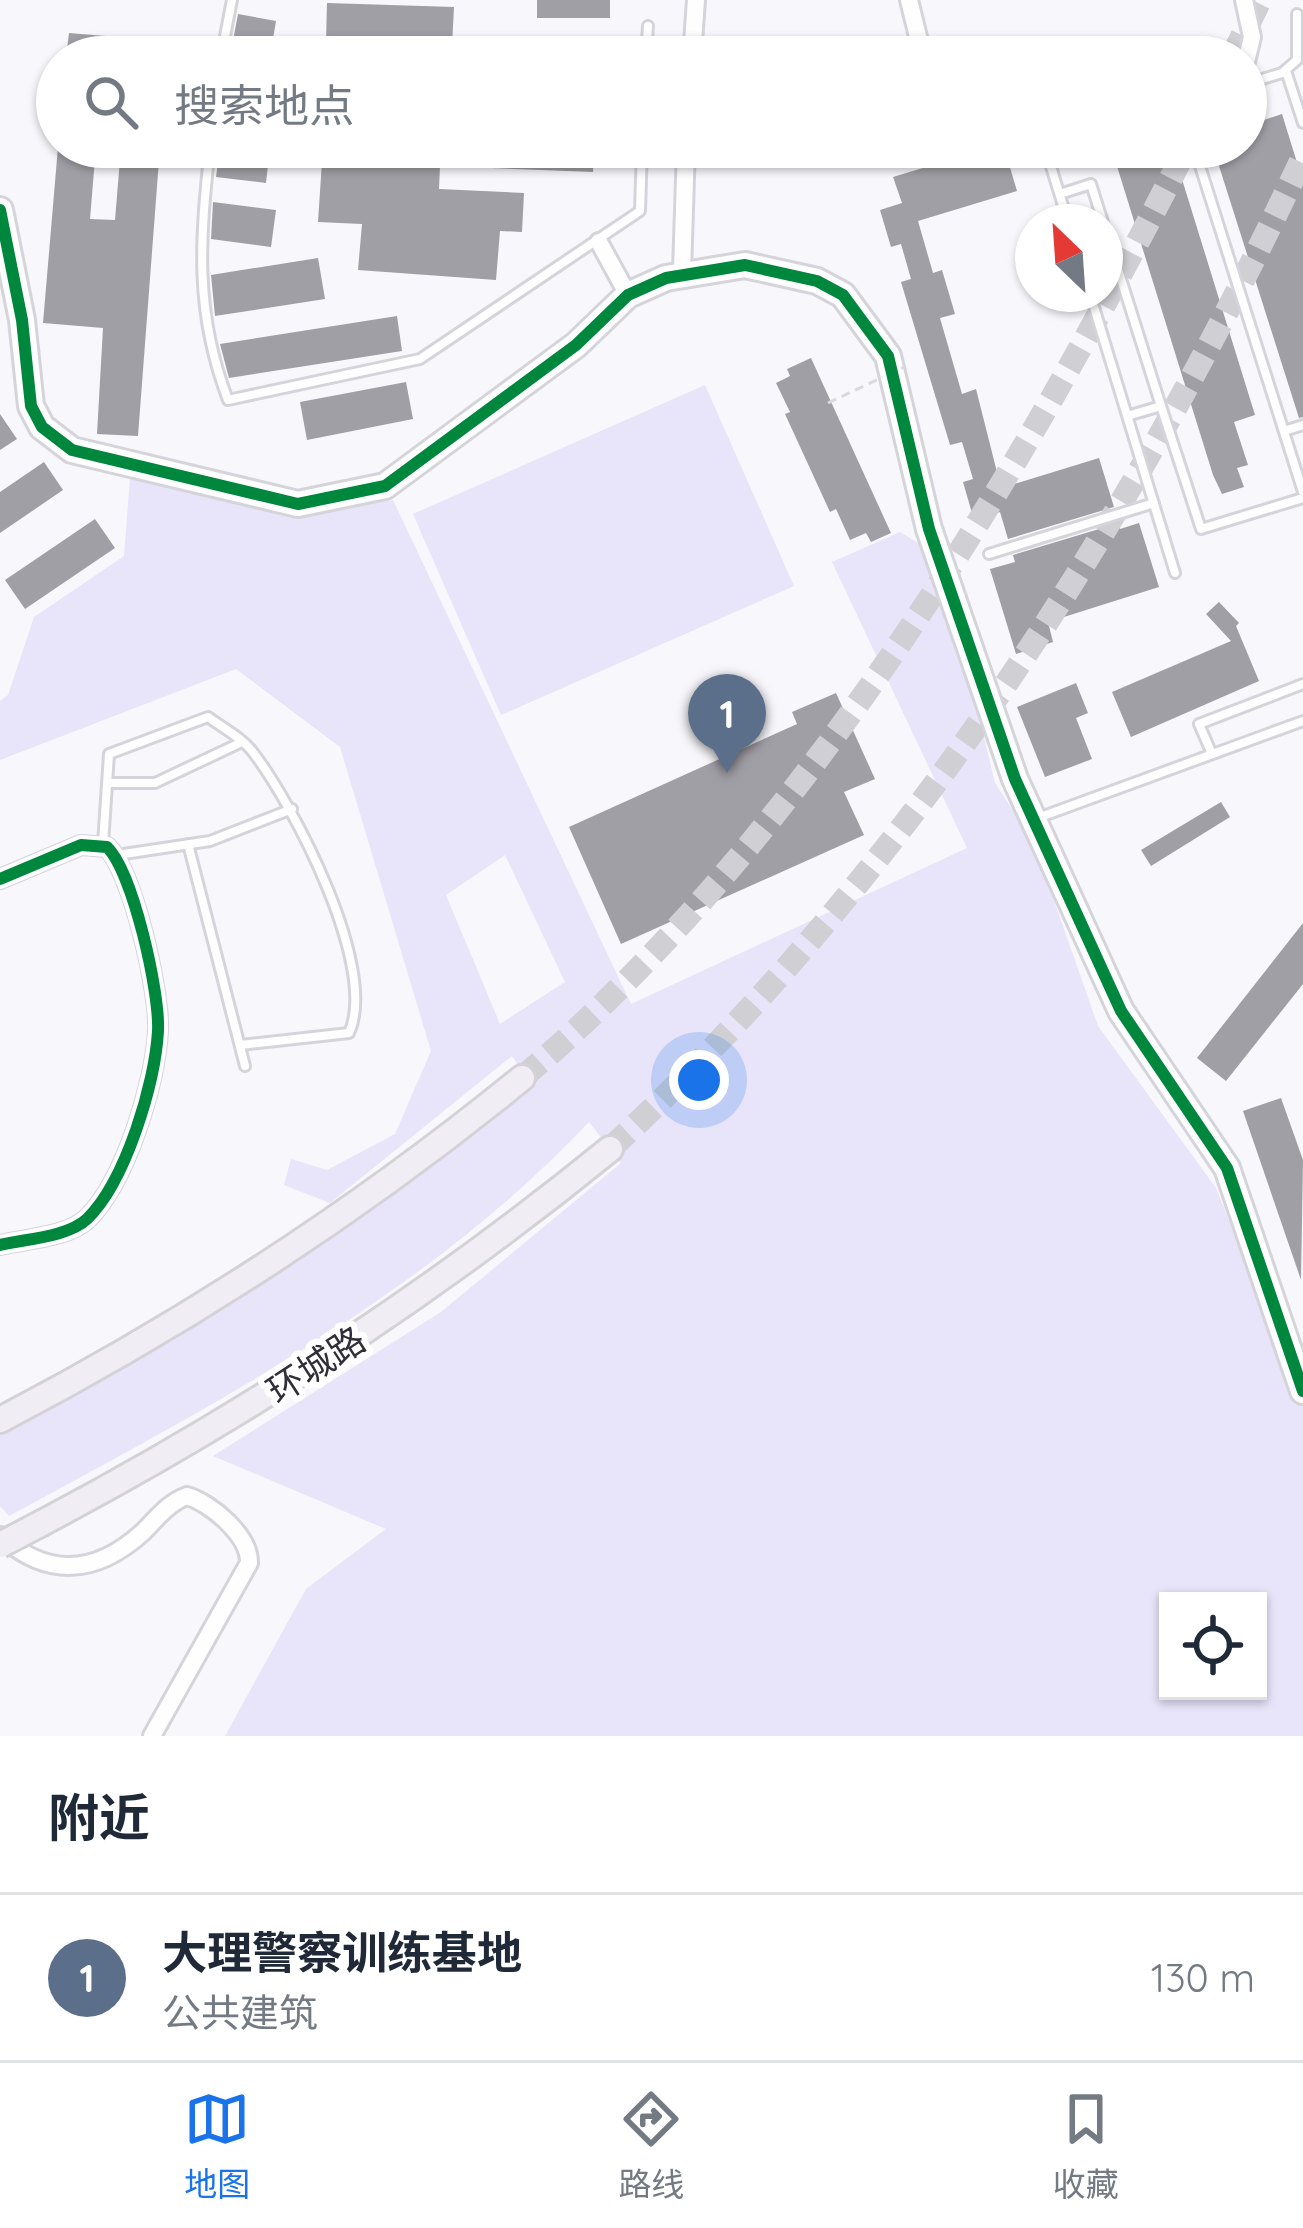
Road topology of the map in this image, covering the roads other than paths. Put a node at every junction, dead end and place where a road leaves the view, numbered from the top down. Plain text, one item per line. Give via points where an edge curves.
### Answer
1 (232, 0) edge
2 (696, 0) edge
3 (909, 0) edge
4 (1244, 0) edge
5 (1297, 14) dead end
6 (648, 26) dead end
7 (224, 36) edge
8 (647, 36) edge
9 (693, 36) edge
10 (918, 36) edge
11 (1252, 36) edge
12 (1286, 71) junction
13 (1267, 77) edge
14 (1303, 123) edge
15 (208, 168) edge
16 (641, 168) edge
17 (685, 168) edge
18 (1052, 168) edge
19 (1201, 168) edge
20 (1060, 194) junction
21 (1063, 204) edge
22 (1097, 204) edge
23 (0, 210) edge
24 (599, 242) junction
25 (682, 272) junction
26 (1123, 285) edge
27 (628, 295) junction
28 (1095, 312) edge
29 (1161, 406) junction
30 (1127, 416) junction
31 (1303, 425) edge
32 (1284, 431) junction
33 (1303, 495) edge
34 (1154, 503) junction
35 (989, 554) dead end
36 (1175, 573) dead end
37 (1303, 684) edge
38 (1303, 721) edge
39 (242, 742) junction
40 (1212, 754) junction
41 (107, 783) junction
42 (292, 809) junction
43 (1034, 820) junction
44 (188, 844) junction
45 (109, 850) junction
46 (0, 879) edge
47 (240, 1045) junction
48 (245, 1066) dead end
49 (522, 1078) tunnel mouth
50 (610, 1149) tunnel mouth
51 (0, 1245) edge
52 (1303, 1391) edge
53 (0, 1420) edge
54 (0, 1535) edge
55 (0, 1545) edge
56 (152, 1736) edge

1 - 7 lane
2 - 9 street
3 - 10 street
4 - 11 street
5 - 12 lane via 1300,51
6 - 8 lane
12 - 13 lane
12 - 14 lane
15 - 24 lane via 204,304 208,346 228,400 420,359
16 - 24 lane via 640,211
17 - 25 street
18 - 20 lane
19 - 32 lane
20 - 21 lane
20 - 22 lane via 1091,184
23 - 27 street via 28,391 50,435 71,450 298,504 385,487 576,345
24 - 27 street
25 - 27 street
25 - 43 street via 745,265 817,281 843,295 876,337 888,356 929,530
26 - 29 lane
28 - 30 lane
29 - 30 lane
29 - 33 lane via 1201,530
30 - 34 lane
31 - 32 lane
32 - 33 lane
34 - 35 lane
34 - 36 lane
37 - 40 lane via 1199,724
38 - 40 lane
39 - 41 lane via 155,783
39 - 41 lane via 208,717 110,754
39 - 42 lane
40 - 43 lane
41 - 45 lane
42 - 44 lane
42 - 47 lane via 333,898 359,1011 350,1033
43 - 52 street via 1121,1011 1228,1168
44 - 45 lane
44 - 47 lane
45 - 46 street via 81,845
45 - 51 street via 136,908 158,1027 137,1120 123,1161 86,1220
47 - 48 lane
49 - 53 main road via 255,1275
50 - 55 main road, 环城路, bridge via 350,1345
54 - 56 street via 20,1554 80,1569 113,1555 187,1496 242,1540 249,1563

